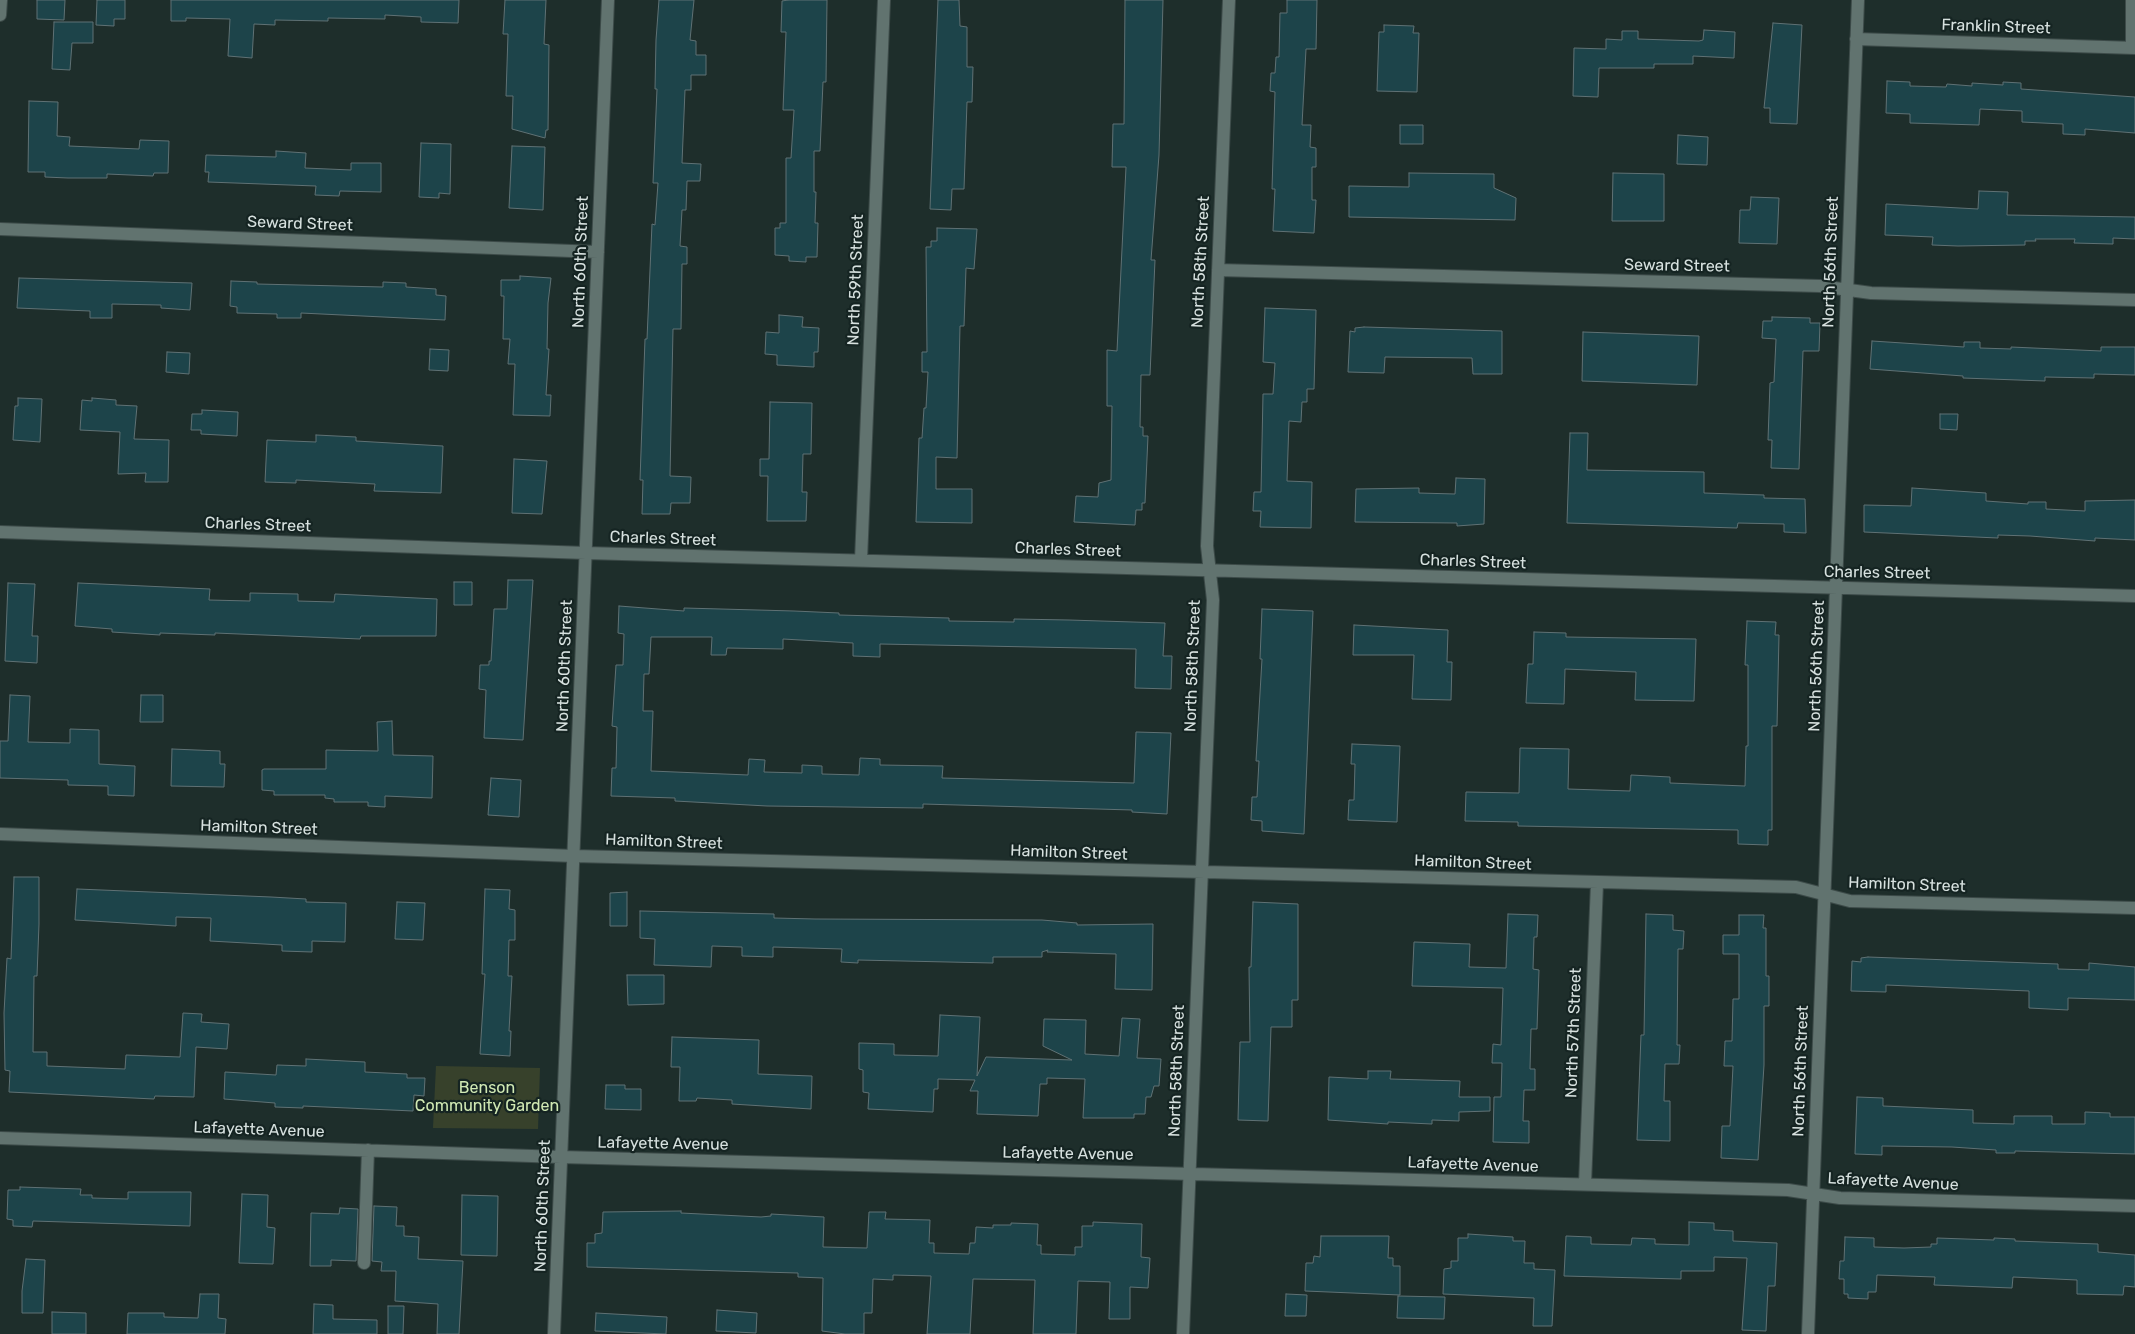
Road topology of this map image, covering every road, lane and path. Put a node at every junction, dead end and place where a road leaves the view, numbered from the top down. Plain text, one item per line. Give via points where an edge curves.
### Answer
1 (1, 0) edge
2 (608, 0) edge
3 (884, 0) edge
4 (1228, 0) edge
5 (1858, 0) edge
6 (2132, 0) edge
7 (0, 15) edge
8 (1856, 39) junction
9 (2133, 48) edge
10 (0, 229) edge
11 (598, 252) junction
12 (1218, 270) junction
13 (1847, 290) junction
14 (2135, 300) edge
15 (0, 532) edge
16 (586, 553) junction
17 (861, 560) junction
18 (1210, 571) junction
19 (1836, 588) junction
20 (2135, 596) edge
21 (0, 834) edge
22 (574, 856) junction
23 (1201, 872) junction
24 (1597, 883) junction
25 (1824, 894) junction
26 (2135, 908) edge
27 (0, 1138) edge
28 (368, 1150) junction
29 (562, 1158) junction
30 (1190, 1173) junction
31 (1585, 1184) junction
32 (1813, 1194) junction
33 (2135, 1206) edge
34 (364, 1263) dead end
35 (554, 1334) edge
36 (1183, 1334) edge
37 (1808, 1334) edge

1 - 7 street
2 - 11 street, North 60th Street
3 - 17 street, North 59th Street
4 - 12 street, North 58th Street
5 - 8 street, North 56th Street
6 - 9 street
8 - 9 street, Franklin Street
8 - 13 street, North 56th Street
10 - 11 street, Seward Street
11 - 16 street, North 60th Street
12 - 13 street, Seward Street via 1820,286
12 - 18 street, North 58th Street via 1207,546
13 - 14 street, Seward Street
13 - 19 street, North 56th Street
15 - 16 street, Charles Street
16 - 17 street, Charles Street
16 - 22 street, North 60th Street
17 - 18 street, Charles Street
18 - 19 street, Charles Street
18 - 23 street, North 58th Street via 1213,600
19 - 20 street, Charles Street
19 - 25 street, North 56th Street
21 - 22 street, Hamilton Street
22 - 23 street, Hamilton Street
22 - 29 street, North 60th Street
23 - 24 street, Hamilton Street
23 - 30 street, North 58th Street
24 - 25 street, Hamilton Street via 1796,888
24 - 31 street, North 57th Street
25 - 26 street, Hamilton Street via 1850,901
25 - 32 street, North 56th Street
27 - 28 street, Lafayette Avenue
28 - 29 street, Lafayette Avenue
28 - 34 street
29 - 30 street, Lafayette Avenue
29 - 35 street, North 60th Street
30 - 31 street, Lafayette Avenue
30 - 36 street, North 58th Street
31 - 32 street, Lafayette Avenue via 1788,1190
32 - 33 street, Lafayette Avenue via 1840,1198
32 - 37 street, North 56th Street

